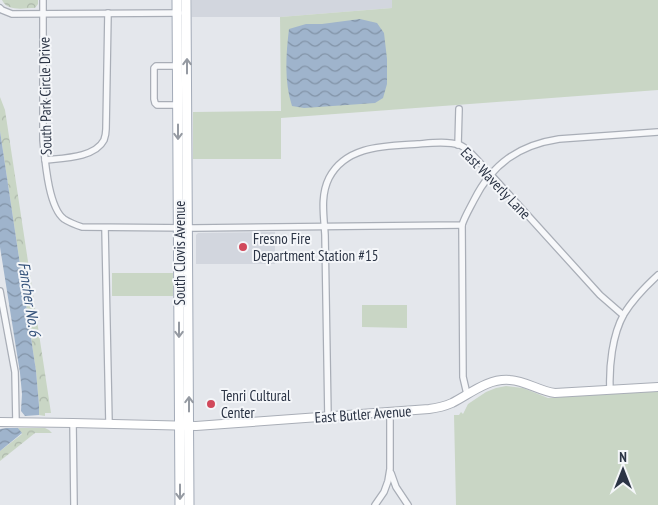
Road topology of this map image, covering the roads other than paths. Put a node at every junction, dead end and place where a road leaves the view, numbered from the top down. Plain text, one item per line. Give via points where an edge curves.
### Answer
1 (43, 0) edge
2 (177, 0) edge
3 (186, 0) edge
4 (0, 8) edge
5 (108, 13) junction
6 (182, 13) junction
7 (43, 14) junction
8 (178, 66) junction
9 (178, 105) junction
10 (459, 109) dead end
11 (658, 132) edge
12 (458, 145) junction
13 (45, 160) junction
14 (490, 175) junction
15 (462, 225) junction
16 (324, 226) junction
17 (105, 228) junction
18 (183, 228) junction
19 (658, 276) edge
20 (0, 291) edge
21 (624, 315) junction
22 (658, 387) edge
23 (610, 390) junction
24 (468, 394) junction
25 (390, 412) junction
26 (328, 417) junction
27 (0, 422) edge
28 (16, 422) junction
29 (72, 423) junction
30 (109, 423) junction
31 (184, 426) junction
32 (390, 469) junction
33 (74, 505) edge
34 (180, 505) edge
35 (189, 505) edge
36 (375, 505) edge
37 (408, 505) edge

1 - 7 street, South Park Circle Drive
2 - 6 main road, South Clovis Avenue
3 - 6 main road, South Clovis Avenue
4 - 7 street via 12,14
5 - 6 street
5 - 7 street
5 - 13 street via 104,140 88,153
6 - 8 main road, South Clovis Avenue
18 -> 6 main road, South Clovis Avenue
7 - 13 street, South Park Circle Drive
8 - 9 main road, South Clovis Avenue
8 - 9 street via 154,68 155,103
9 -> 18 main road, South Clovis Avenue
10 - 12 street
11 - 14 street via 546,141 520,150
12 - 14 street, East Waverly Lane
12 - 16 street, East Waverly Lane via 383,146 351,156 337,167 329,179 323,204
13 - 17 street, South Park Circle Drive via 52,200 63,218 82,227
14 - 15 street
14 - 21 street, East Waverly Lane via 600,295
15 - 16 street
15 - 24 street via 463,377
16 - 18 street
16 - 26 street, East Waverly Lane
17 - 18 street
17 - 30 street
18 - 31 main road, South Clovis Avenue
19 - 21 street
20 - 28 street via 15,372
21 - 23 street via 611,359
22 - 23 street, East Butler Avenue
23 - 24 street, East Butler Avenue via 555,394 518,381 503,380
24 - 25 street, East Butler Avenue via 437,408
25 - 26 street, East Butler Avenue
25 - 32 street
26 - 31 street, East Butler Avenue
27 - 28 street, East Butler Avenue
28 - 29 street, East Butler Avenue
29 - 30 street, East Butler Avenue
29 - 33 street
30 - 31 street, East Butler Avenue
31 -> 34 main road, South Clovis Avenue
31 - 35 main road, South Clovis Avenue
32 - 36 street via 386,487
32 - 37 street via 396,487

